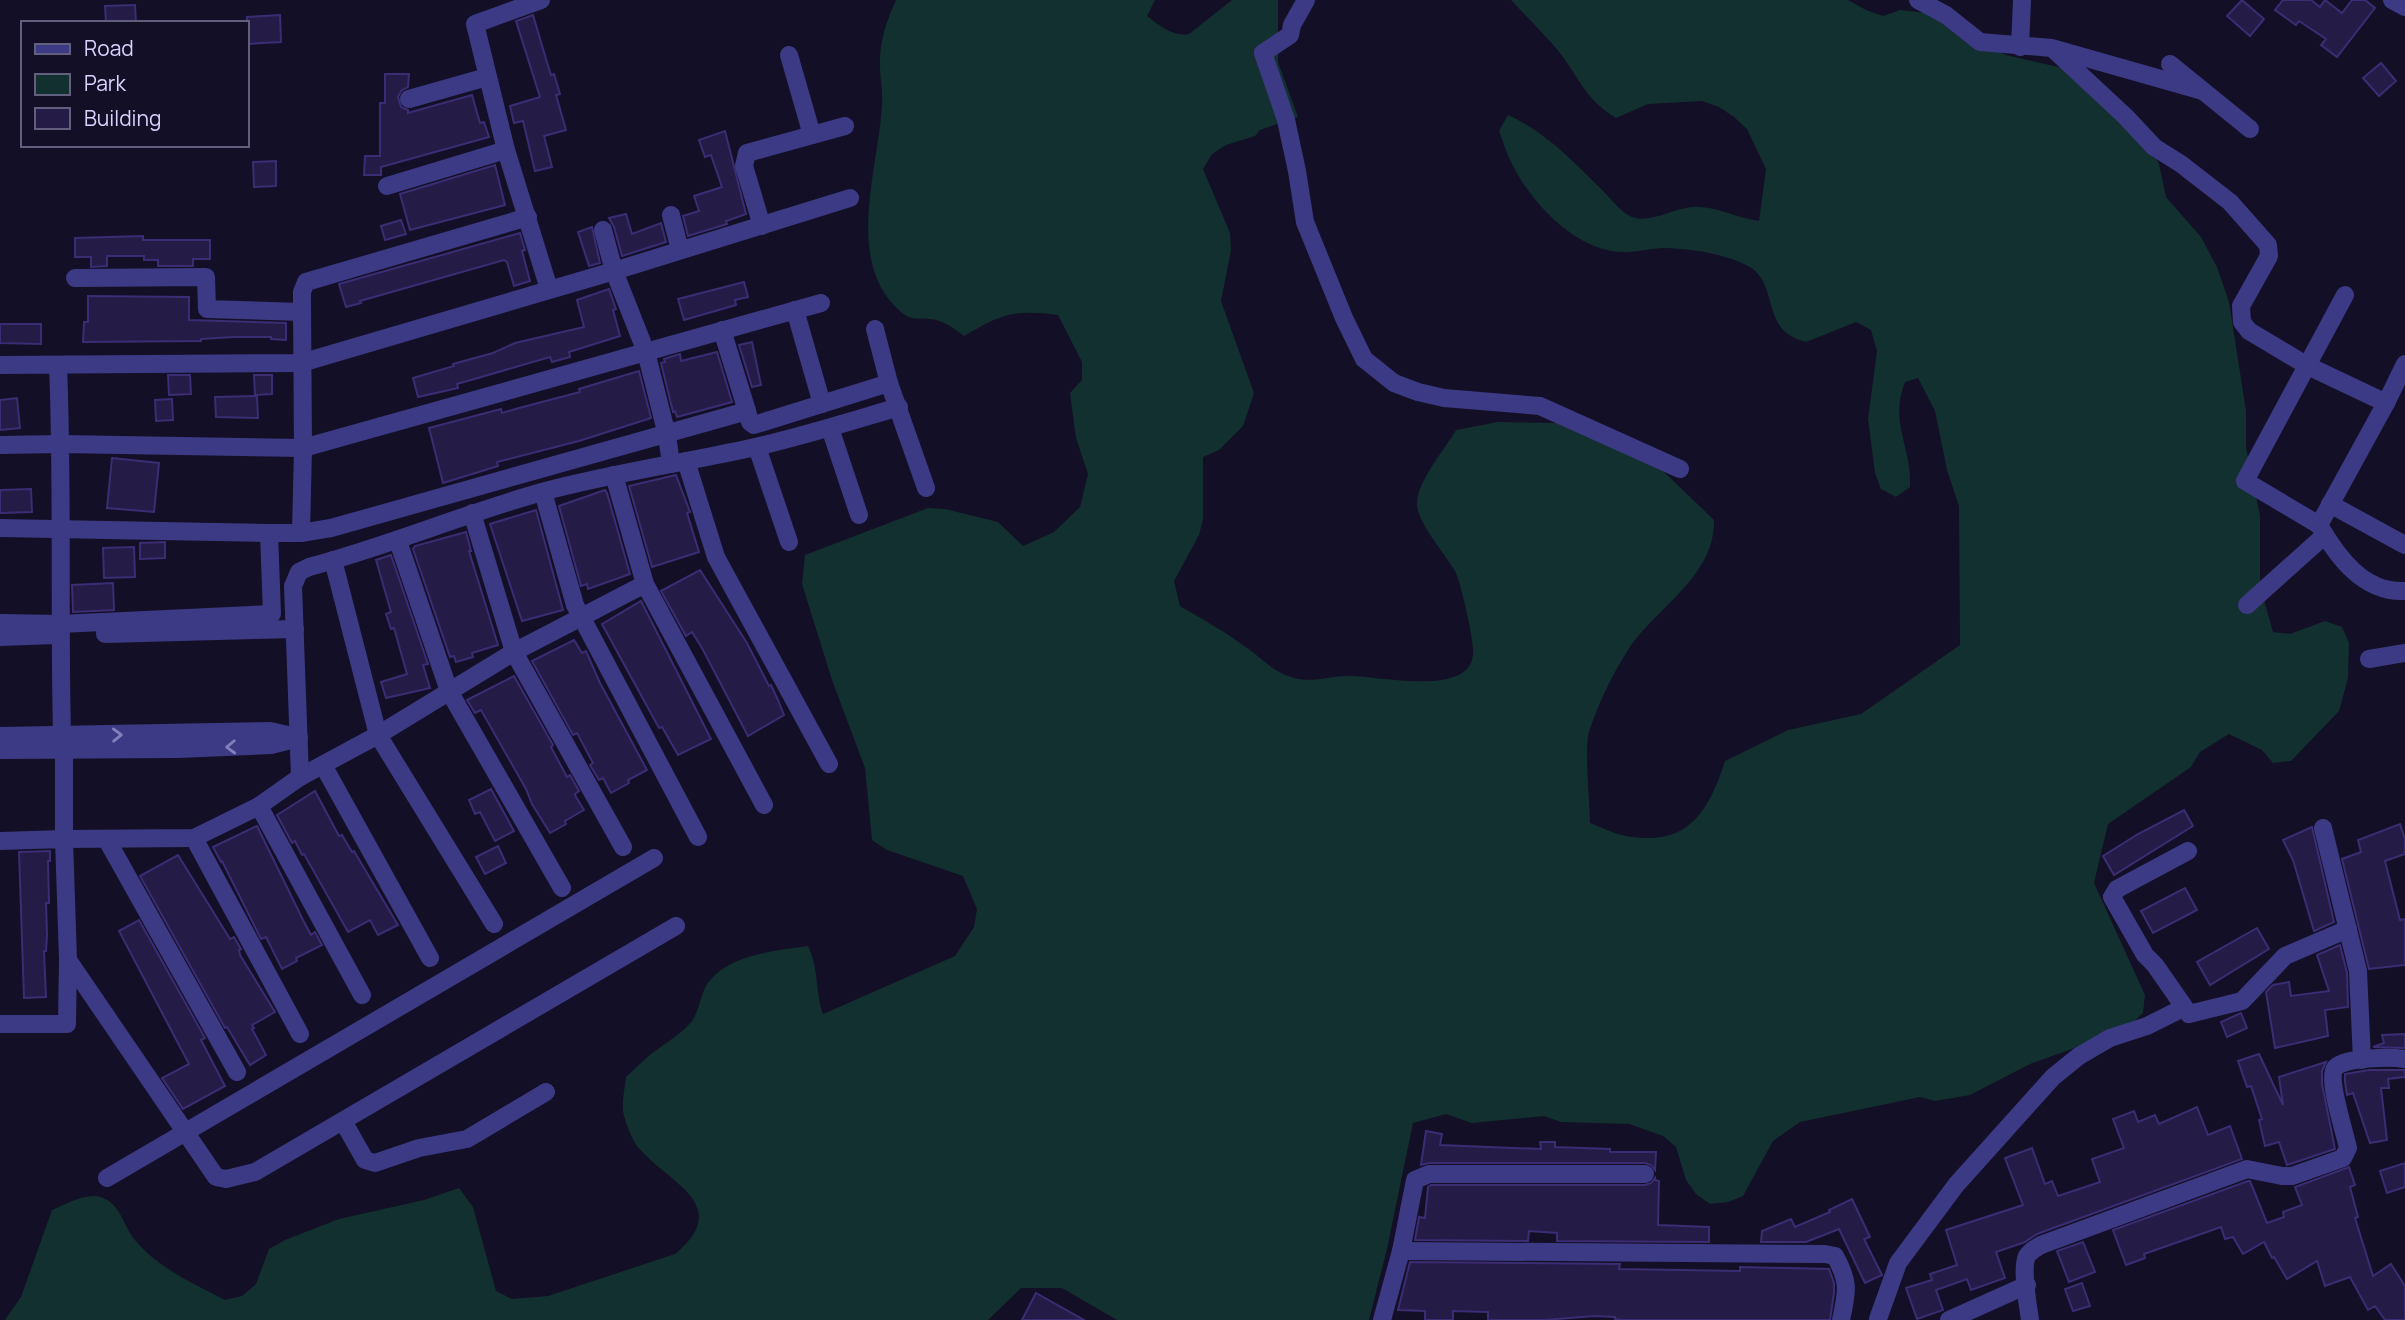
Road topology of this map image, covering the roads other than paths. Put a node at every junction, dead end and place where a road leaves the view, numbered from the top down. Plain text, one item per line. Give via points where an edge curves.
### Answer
1 (541, 0) edge
2 (1306, 0) edge
3 (1918, 0) edge
4 (2022, 0) edge
5 (2392, 0) edge
6 (2405, 7) edge
7 (1946, 8) edge
8 (2020, 47) junction
9 (2052, 48) junction
10 (789, 55) dead end
11 (2170, 64) dead end
12 (487, 77) junction
13 (2203, 91) junction
14 (409, 99) dead end
15 (845, 126) dead end
16 (2250, 129) dead end
17 (811, 135) junction
18 (506, 150) junction
19 (387, 186) dead end
20 (850, 198) dead end
21 (671, 215) dead end
22 (528, 217) junction
23 (762, 226) junction
24 (603, 230) dead end
25 (680, 250) junction
26 (614, 271) junction
27 (75, 278) dead end
28 (550, 289) junction
29 (2345, 295) dead end
30 (821, 303) dead end
31 (795, 310) junction
32 (302, 312) junction
33 (875, 329) dead end
34 (722, 330) junction
35 (646, 352) junction
36 (300, 363) junction
37 (0, 365) edge
38 (58, 365) junction
39 (2306, 365) junction
40 (2405, 365) edge
41 (889, 383) junction
42 (2386, 403) junction
43 (822, 404) junction
44 (899, 407) junction
45 (747, 411) junction
46 (830, 428) junction
47 (667, 435) junction
48 (61, 444) junction
49 (0, 445) edge
50 (757, 447) junction
51 (303, 448) junction
52 (678, 463) junction
53 (1680, 469) dead end
54 (614, 475) junction
55 (926, 488) dead end
56 (543, 492) junction
57 (2330, 504) junction
58 (472, 513) junction
59 (859, 515) dead end
60 (0, 528) edge
61 (61, 528) junction
62 (2322, 530) junction
63 (269, 533) junction
64 (301, 533) junction
65 (398, 541) junction
66 (789, 542) dead end
67 (2405, 545) edge
68 (333, 560) junction
69 (645, 584) junction
70 (2405, 591) edge
71 (2247, 605) dead end
72 (580, 617) junction
73 (0, 623) edge
74 (295, 629) junction
75 (60, 630) junction
76 (0, 637) edge
77 (514, 652) junction
78 (2405, 653) edge
79 (2369, 659) dead end
80 (449, 691) junction
81 (378, 735) junction
82 (0, 736) edge
83 (299, 738) junction
84 (63, 743) junction
85 (0, 750) edge
86 (829, 764) dead end
87 (323, 765) junction
88 (300, 777) junction
89 (764, 805) dead end
90 (259, 806) junction
91 (2323, 828) dead end
92 (698, 837) dead end
93 (194, 838) junction
94 (64, 839) junction
95 (107, 840) junction
96 (0, 841) edge
97 (623, 847) dead end
98 (2188, 851) dead end
99 (654, 858) dead end
100 (562, 888) dead end
101 (494, 925) dead end
102 (676, 926) dead end
103 (2348, 929) junction
104 (430, 958) dead end
105 (68, 960) junction
106 (362, 995) dead end
107 (2183, 1008) junction
108 (0, 1024) edge
109 (300, 1034) dead end
110 (2405, 1059) edge
111 (2362, 1060) junction
112 (237, 1072) dead end
113 (545, 1092) dead end
114 (343, 1121) junction
115 (185, 1132) junction
116 (1645, 1174) dead end
117 (107, 1178) dead end
118 (1401, 1251) junction
119 (2027, 1285) junction
120 (1382, 1320) edge
121 (1842, 1320) edge
122 (1879, 1320) edge
123 (1949, 1320) edge
124 (2030, 1320) edge

1 - 12 street via 475,24
2 - 53 street via 1290,35 1263,53 1286,120 1305,222 1364,359 1394,383 1418,392 1540,406
3 - 7 street
4 - 8 street
5 - 6 street
7 - 8 street via 1980,42
8 - 9 street
9 - 13 street
9 - 39 street via 2154,147 2230,202 2268,245 2269,256 2241,306 2242,322 2249,331
10 - 17 street
11 - 13 street
12 - 14 street
12 - 18 street
13 - 16 street
15 - 17 street
17 - 23 street via 750,151 745,157
18 - 19 street
18 - 22 street
20 - 23 street
21 - 25 street
22 - 28 street
22 - 32 street via 306,282
23 - 25 street
24 - 26 street
25 - 26 street
26 - 28 street
26 - 35 street
27 - 32 street via 206,277 207,309
28 - 36 street
29 - 39 street
30 - 31 street
31 - 34 street
31 - 43 street
32 - 36 street
33 - 41 street
34 - 35 street
34 - 45 street
35 - 47 street
35 - 51 street
36 - 38 street
36 - 51 street
37 - 38 street
38 - 48 street
39 - 42 street
39 - 62 street via 2245,481
40 - 42 street
41 - 43 street
41 - 44 street
42 - 57 street
43 - 45 street via 754,425
44 - 46 street
44 - 55 street
45 - 47 street
46 - 50 street
46 - 59 street
47 - 52 street
47 - 64 street
48 - 49 street
48 - 51 street
48 - 61 street
50 - 52 street
50 - 66 street
51 - 64 street
52 - 54 street
52 - 86 street via 716,557
54 - 56 street
54 - 69 street
56 - 58 street
56 - 72 street
57 - 62 street
57 - 67 street
58 - 65 street
58 - 77 street
60 - 61 street
61 - 63 street
61 - 75 street
62 - 70 street via 2348,568 2365,581 2390,592
62 - 71 street
63 - 64 street
63 - 75 street via 272,614
65 - 68 street
65 - 80 street
68 - 74 street via 299,572 293,586
68 - 81 street
69 - 72 street
69 - 89 street
72 - 77 street
72 - 92 street
73 - 75 street
74 - 75 street
74 - 83 street
75 - 76 street
75 - 84 street
77 - 80 street
77 - 97 street
78 - 79 street
80 - 81 street
80 - 100 street
81 - 87 street
81 - 101 street
82 - 84 street
83 - 84 street via 270,731 177,741
83 - 88 street
84 - 85 street
84 - 94 street
87 - 88 street
87 - 104 street
88 - 90 street
90 - 93 street
90 - 106 street
91 - 103 street
93 - 95 street
93 - 109 street
94 - 95 street
94 - 96 street
94 - 105 street
95 - 112 street
98 - 107 street via 2117,889 2112,897
99 - 115 street
102 - 114 street
103 - 107 street via 2285,956 2242,1000 2197,1013 2189,1014
103 - 111 street via 2358,971
105 - 108 street via 67,1024
105 - 115 street
107 - 122 street via 2109,1038 2053,1077 1956,1185 1898,1263
110 - 111 street
111 - 119 street via 2339,1064 2332,1075 2348,1148 2343,1158 2292,1176 2247,1169 2041,1245 2025,1258
113 - 114 street via 467,1139 375,1163 365,1160
114 - 115 street via 256,1172 226,1179 216,1177
115 - 117 street
116 - 118 street via 1419,1177
118 - 120 street
118 - 121 street via 1825,1254 1835,1256 1845,1274 1848,1292
119 - 123 street
119 - 124 street

